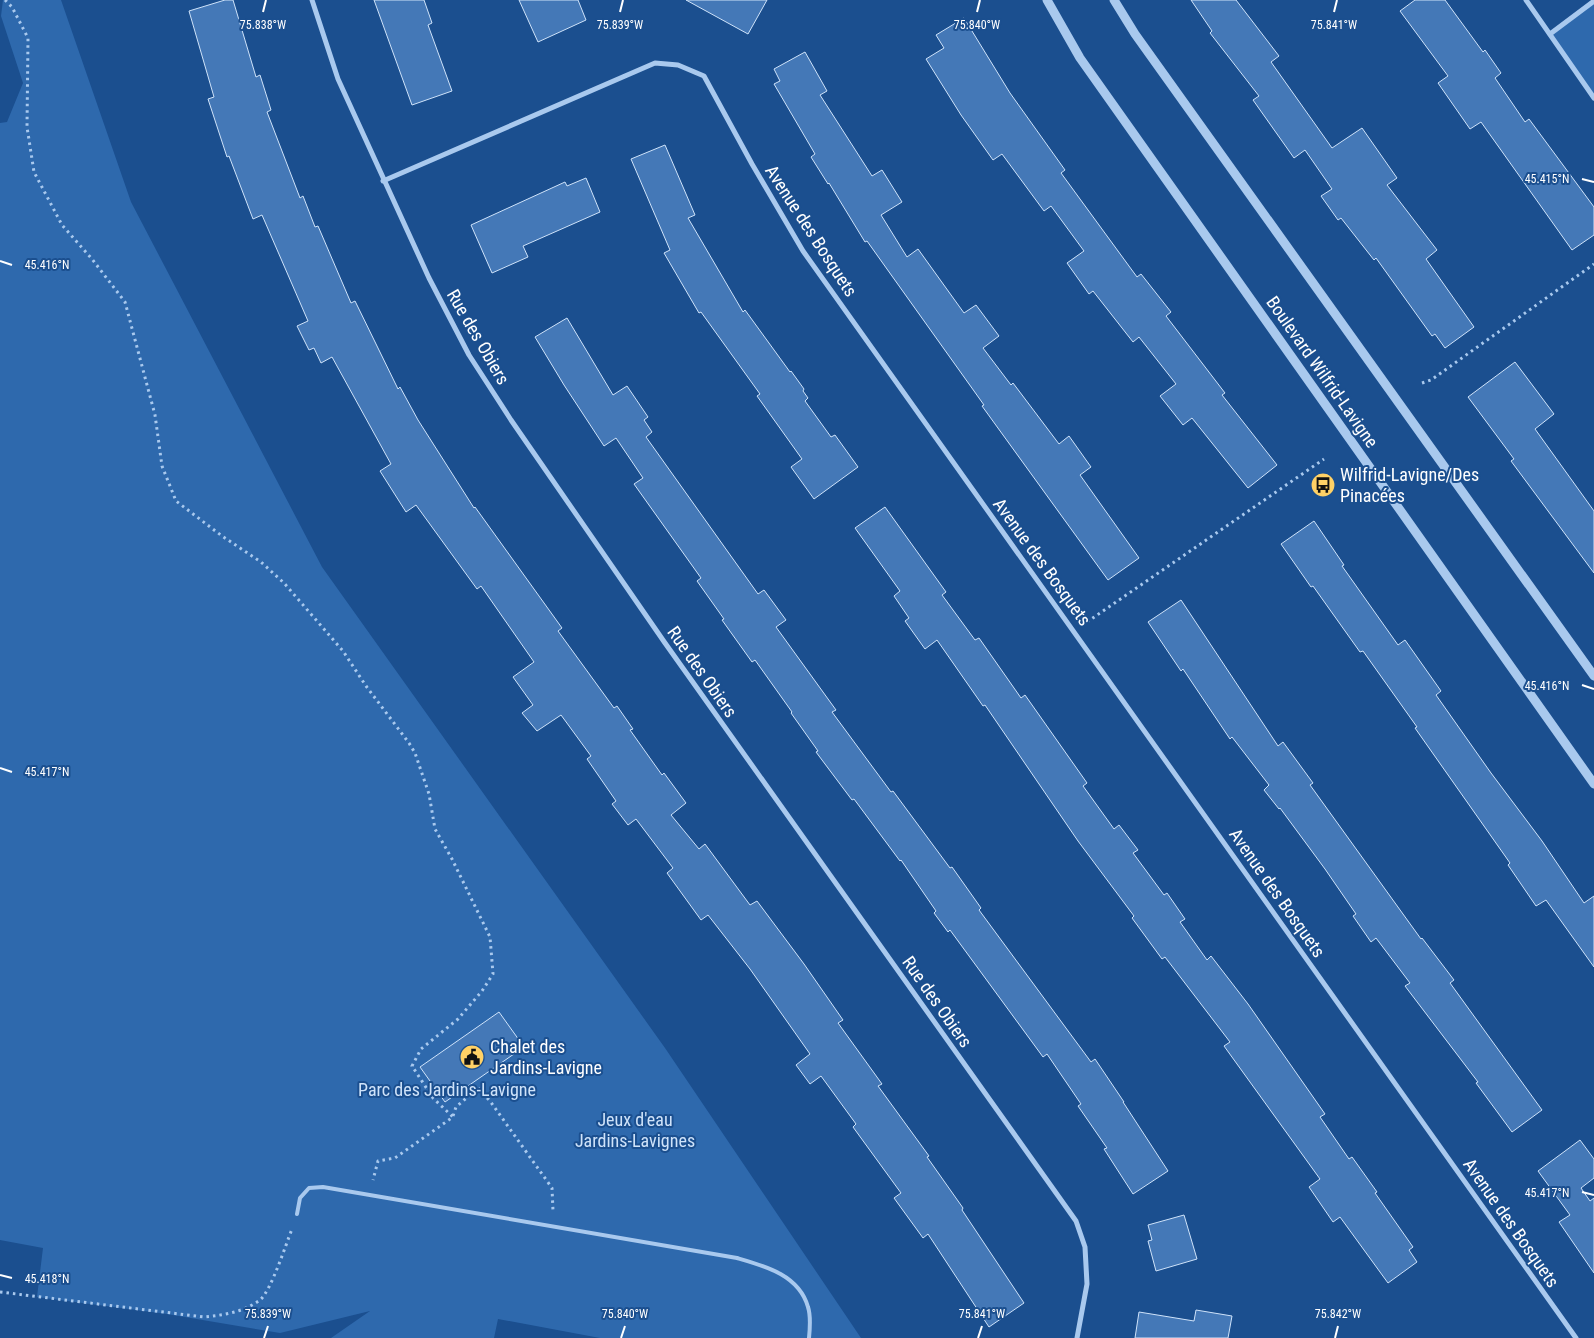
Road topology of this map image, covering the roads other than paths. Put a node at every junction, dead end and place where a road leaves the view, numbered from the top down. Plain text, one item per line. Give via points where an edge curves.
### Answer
1 (312, 0) edge
2 (1047, 0) edge
3 (1114, 0) edge
4 (1526, 0) edge
5 (1594, 1) edge
6 (1550, 34) junction
7 (1594, 98) edge
8 (383, 181) junction
9 (1594, 676) edge
10 (1594, 784) edge
11 (297, 1214) road end
12 (809, 1338) edge
13 (1077, 1338) edge
14 (1576, 1338) edge

1 - 8 street, Rue des Obiers via 338,79
2 - 10 street, Boulevard Wilfrid-Lavigne via 1080,58
3 - 9 street via 1146,50
4 - 6 street
5 - 6 street
6 - 7 street
8 - 13 street, Rue des Obiers via 428,278 469,355 511,420 665,643 1076,1221 1085,1247 1087,1284
8 - 14 street, Avenue des Bosquets via 655,63 678,65 704,76 803,250
11 - 12 lane via 300,1198 309,1188 323,1187 737,1258 768,1267 798,1288 808,1307

